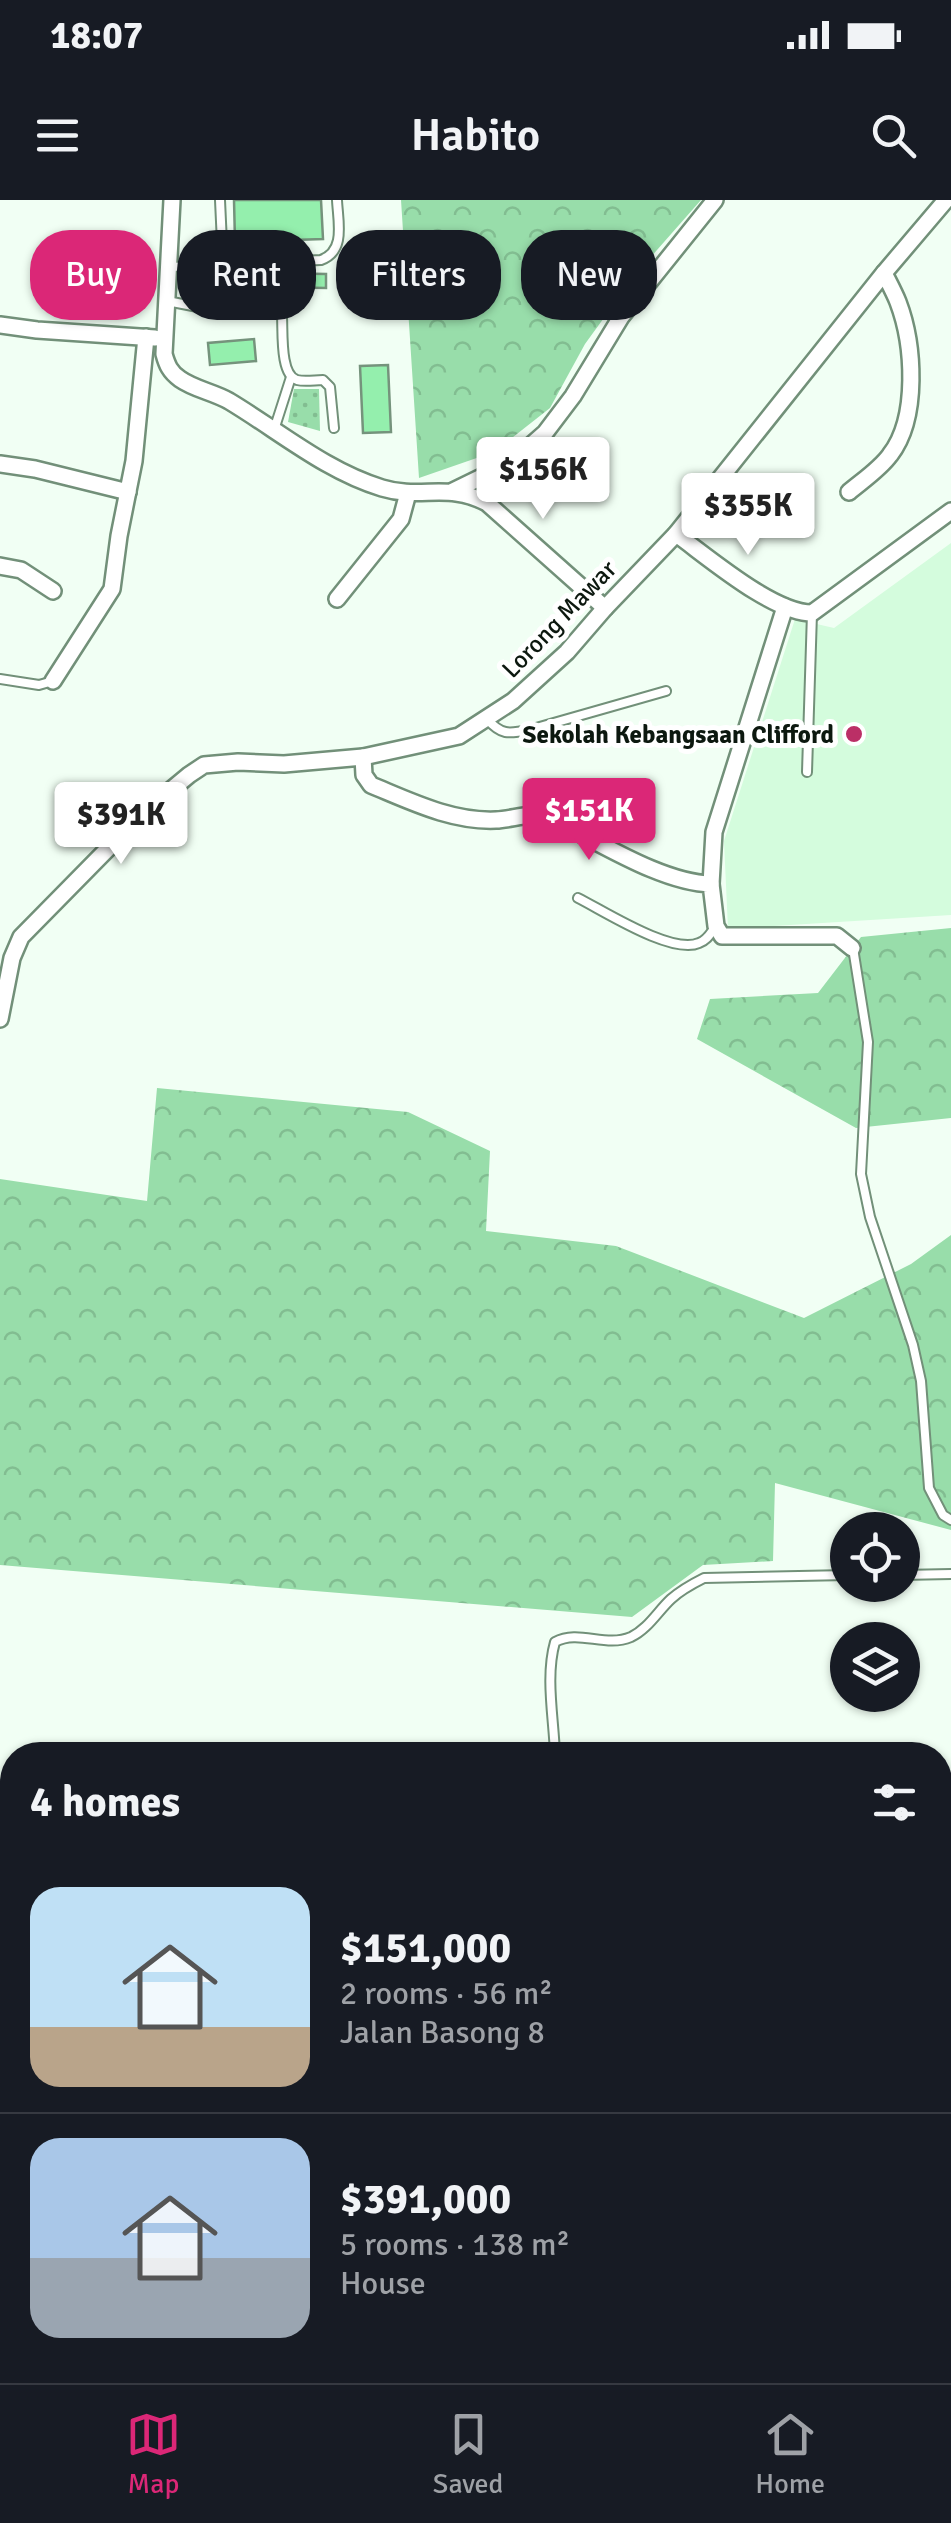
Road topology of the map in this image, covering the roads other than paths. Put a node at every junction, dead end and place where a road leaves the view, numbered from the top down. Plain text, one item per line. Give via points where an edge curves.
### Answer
1 (172, 200) edge
2 (220, 200) edge
3 (337, 200) edge
4 (715, 200) edge
5 (946, 200) edge
6 (221, 230) edge
7 (316, 260) edge
8 (170, 267) junction
9 (177, 267) edge
10 (884, 273) junction
11 (167, 302) junction
12 (0, 324) edge
13 (146, 337) junction
14 (165, 338) junction
15 (290, 377) junction
16 (334, 428) dead end
17 (274, 430) junction
18 (0, 464) edge
19 (452, 491) junction
20 (128, 492) junction
21 (849, 492) dead end
22 (408, 493) junction
23 (951, 511) edge
24 (676, 534) junction
25 (0, 566) edge
26 (53, 591) dead end
27 (337, 599) dead end
28 (785, 607) junction
29 (605, 608) junction
30 (812, 613) junction
31 (0, 679) edge
32 (53, 681) joint
33 (666, 691) dead end
34 (486, 718) junction
35 (362, 757) junction
36 (807, 772) dead end
37 (711, 884) junction
38 (578, 898) dead end
39 (716, 926) junction
40 (852, 948) joint
41 (0, 1018) edge
42 (951, 1520) edge
43 (951, 1574) edge
44 (830, 1575) edge
45 (920, 1575) edge
46 (555, 1742) edge

1 - 8 street
2 - 6 lane
3 - 7 lane via 338,247
4 - 19 street via 621,317 545,433 496,470
5 - 10 street, Lorong Mawar
8 - 9 lane
8 - 11 street
10 - 21 street via 906,336 909,413 890,457
10 - 24 street, Lorong Mawar
11 - 14 street
11 - 15 lane via 278,311
12 - 13 street
13 - 14 street
13 - 20 street
14 - 17 street via 168,368 178,378
15 - 16 lane via 323,380 330,387
15 - 17 lane
17 - 22 street via 349,477
18 - 20 street
19 - 22 street
19 - 29 street via 488,503
20 - 32 street via 112,589
22 - 27 street via 400,519
23 - 30 street
24 - 28 street
24 - 29 street, Lorong Mawar
25 - 26 street via 21,570
28 - 30 street
28 - 37 street via 714,832
29 - 34 street, Lorong Mawar via 567,652
30 - 36 lane
31 - 32 lane
33 - 34 lane via 512,733
34 - 35 street, Lorong Mawar via 460,736
35 - 37 street via 370,785 445,814 495,820 538,814 671,876
35 - 41 street, Lorong Mawar via 204,765 189,775 20,937
37 - 39 street
38 - 39 lane via 682,946 696,945
39 - 40 street via 722,936 837,936
40 - 42 lane via 868,1042 860,1174 921,1381 928,1488
43 - 45 lane
44 - 46 lane via 704,1578 633,1636 604,1642 566,1636 555,1642

